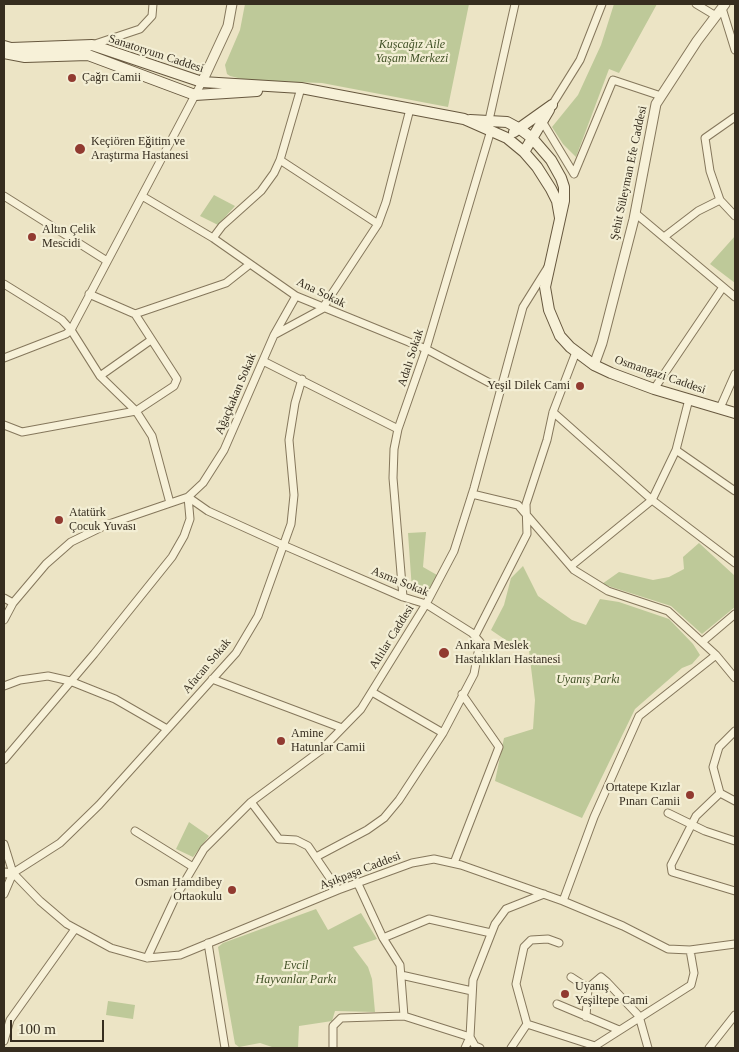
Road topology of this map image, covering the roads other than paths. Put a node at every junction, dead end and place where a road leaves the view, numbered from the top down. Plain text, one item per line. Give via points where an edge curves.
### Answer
1 (153, 4) edge
2 (232, 4) edge
3 (515, 4) edge
4 (602, 4) edge
5 (696, 4) edge
6 (724, 6) edge
7 (716, 16) junction
8 (4, 46) edge
9 (92, 46) junction
10 (735, 50) edge
11 (4, 53) edge
12 (202, 82) junction
13 (301, 88) junction
14 (195, 95) junction
15 (661, 96) junction
16 (552, 105) junction
17 (410, 110) junction
18 (735, 117) edge
19 (542, 122) junction
20 (490, 125) junction
21 (520, 129) junction
22 (507, 138) junction
23 (532, 138) junction
24 (524, 152) junction
25 (280, 160) junction
26 (4, 196) edge
27 (142, 196) junction
28 (720, 200) junction
29 (635, 213) junction
30 (735, 216) edge
31 (560, 218) junction
32 (378, 224) junction
33 (664, 237) junction
34 (213, 238) junction
35 (108, 261) junction
36 (550, 262) junction
37 (250, 264) junction
38 (4, 284) edge
39 (724, 287) junction
40 (90, 294) junction
41 (296, 296) junction
42 (735, 297) edge
43 (322, 309) junction
44 (135, 314) junction
45 (71, 330) junction
46 (274, 334) junction
47 (151, 340) junction
48 (426, 349) junction
49 (576, 352) junction
50 (4, 358) edge
51 (263, 361) junction
52 (594, 364) junction
53 (735, 374) edge
54 (100, 376) junction
55 (302, 379) junction
56 (501, 389) junction
57 (654, 389) junction
58 (689, 399) junction
59 (720, 408) junction
60 (136, 411) junction
61 (553, 412) junction
62 (735, 413) edge
63 (4, 425) edge
64 (398, 429) junction
65 (676, 450) junction
66 (735, 491) edge
67 (472, 494) junction
68 (188, 497) junction
69 (652, 500) junction
70 (170, 503) junction
71 (526, 517) junction
72 (283, 545) junction
73 (735, 563) edge
74 (571, 566) junction
75 (403, 597) junction
76 (4, 598) edge
77 (13, 603) junction
78 (426, 604) junction
79 (735, 614) edge
80 (4, 620) edge
81 (475, 636) junction
82 (702, 642) junction
83 (716, 656) junction
84 (735, 678) edge
85 (212, 679) junction
86 (70, 681) junction
87 (4, 686) edge
88 (372, 692) junction
89 (462, 694) junction
90 (342, 728) junction
91 (167, 729) junction
92 (735, 731) edge
93 (442, 733) junction
94 (4, 760) edge
95 (720, 793) junction
96 (735, 801) edge
97 (252, 802) junction
98 (668, 813) dead end
99 (692, 824) junction
100 (135, 831) dead end
101 (735, 841) edge
102 (4, 844) edge
103 (316, 857) junction
104 (454, 863) junction
105 (193, 867) junction
106 (4, 873) edge
107 (13, 873) junction
108 (358, 884) junction
109 (338, 890) junction
110 (735, 891) edge
111 (4, 894) edge
112 (544, 894) junction
113 (563, 901) junction
114 (75, 929) junction
115 (491, 933) junction
116 (383, 938) junction
117 (559, 942) dead end
118 (208, 943) junction
119 (735, 944) edge
120 (690, 950) junction
121 (147, 958) junction
122 (401, 975) junction
123 (571, 977) dead end
124 (588, 988) junction
125 (472, 991) junction
126 (556, 1004) dead end
127 (735, 1015) edge
128 (404, 1016) junction
129 (586, 1016) junction
130 (639, 1016) junction
131 (527, 1024) junction
132 (619, 1030) junction
133 (470, 1038) junction
134 (4, 1041) edge
135 (600, 1046) edge
136 (226, 1048) edge
137 (333, 1048) edge
138 (465, 1048) edge
139 (480, 1048) edge
140 (512, 1048) edge
141 (648, 1048) edge
142 (709, 1048) edge

1 - 9 street via 152,16 140,29
2 - 12 street via 225,34
3 - 20 street, Adalı Sokak
4 - 16 street via 580,60
5 - 7 street
6 - 7 street, Şehit Süleyman Efe Caddesi
6 - 10 street
7 - 15 street, Şehit Süleyman Efe Caddesi
8 - 9 main road, Sanatoryum Caddesi
9 - 12 main road, Sanatoryum Caddesi
11 - 14 main road, Sanatoryum Caddesi via 25,57 88,55
12 - 13 main road, Sanatoryum Caddesi
12 - 14 street
13 - 14 main road, Sanatoryum Caddesi
13 - 17 main road, Sanatoryum Caddesi
13 - 25 street
14 - 27 street
15 - 19 street via 613,80 574,174
15 - 29 street, Şehit Süleyman Efe Caddesi via 656,104
16 - 19 main road
16 - 21 main road
17 - 20 main road, Sanatoryum Caddesi
17 - 32 street
18 - 28 street via 705,138 710,171
19 - 23 main road
20 - 21 main road, Sanatoryum Caddesi via 507,122
20 - 22 main road, Sanatoryum Caddesi
20 - 48 street, Adalı Sokak
21 - 22 main road
21 - 23 main road, Sanatoryum Caddesi
22 - 24 main road, Sanatoryum Caddesi
23 - 24 main road
23 - 31 main road, Sanatoryum Caddesi via 561,178 564,201
24 - 31 main road, Sanatoryum Caddesi via 551,189
25 - 32 street
25 - 34 street via 260,191
26 - 35 street
27 - 34 street, Ana Sokak
27 - 35 street
28 - 30 street
28 - 33 street via 698,211
29 - 33 street
29 - 52 street, Şehit Süleyman Efe Caddesi
31 - 36 main road, Osmangazi Caddesi
32 - 43 street
33 - 39 street
34 - 37 street, Ana Sokak
35 - 40 street
36 - 49 main road, Osmangazi Caddesi via 545,287 549,310 560,336
36 - 56 street, Atlılar Caddesi via 523,307
37 - 41 street, Ana Sokak
37 - 44 street via 226,283
38 - 45 street via 62,320
39 - 42 street
39 - 57 street
40 - 44 street
40 - 45 street
41 - 43 street, Ana Sokak
41 - 46 street, Ağaçkakan Sokak
43 - 46 street
43 - 48 street, Ana Sokak
44 - 47 street
45 - 50 street
45 - 54 street
46 - 51 street, Ağaçkakan Sokak
47 - 54 street
47 - 60 street via 177,378 174,386
48 - 56 street, Ana Sokak
48 - 64 street, Adalı Sokak
49 - 52 main road, Osmangazi Caddesi
49 - 61 street
51 - 55 street
51 - 68 street, Ağaçkakan Sokak via 224,450 203,483
52 - 57 main road, Osmangazi Caddesi
53 - 59 street
54 - 60 street
55 - 64 street
55 - 72 street, Afacan Sokak via 290,440 294,495 292,524
56 - 67 street, Atlılar Caddesi
57 - 58 main road, Osmangazi Caddesi
58 - 59 main road, Osmangazi Caddesi
58 - 65 street
59 - 62 main road, Osmangazi Caddesi
60 - 63 street via 22,432
60 - 70 street via 152,436
61 - 69 street
61 - 71 street via 526,504
64 - 75 street, Adalı Sokak via 393,478
65 - 66 street
65 - 69 street
67 - 71 street via 518,505
67 - 78 street, Atlılar Caddesi via 454,551
68 - 70 street, Ağaçkakan Sokak
68 - 72 street, Asma Sokak via 208,511
68 - 86 street via 190,519 172,557
69 - 73 street
69 - 74 street
70 - 77 street, Ağaçkakan Sokak via 106,525 71,542 46,564
71 - 74 street
71 - 81 street via 527,534 520,551
72 - 75 street, Asma Sokak
72 - 85 street, Afacan Sokak via 258,616 236,653
74 - 82 street via 608,591 668,610
75 - 78 street, Asma Sokak
76 - 77 street
77 - 80 street, Ağaçkakan Sokak
78 - 81 street, Asma Sokak
78 - 88 street, Atlılar Caddesi
79 - 82 street
81 - 89 street via 480,642 474,674
82 - 83 street
83 - 84 street
83 - 113 street via 639,716 594,817
85 - 90 street
85 - 91 street, Afacan Sokak
86 - 87 street via 48,676
86 - 91 street via 114,698
86 - 94 street
88 - 90 street, Atlılar Caddesi
88 - 93 street
89 - 93 street
89 - 104 street via 499,747
90 - 97 street, Atlılar Caddesi via 320,751
91 - 107 street, Afacan Sokak via 60,843
92 - 95 street via 719,747 713,767
93 - 103 street via 384,818
95 - 96 street
95 - 99 street
97 - 103 street via 279,839 302,842
97 - 105 street, Atlılar Caddesi via 204,850
98 - 99 street
99 - 101 street
99 - 110 street via 672,865 672,872
100 - 105 street
102 - 107 street
103 - 109 street
104 - 108 street, Aşıkpaşa Caddesi via 434,859
104 - 112 street, Aşıkpaşa Caddesi
105 - 121 street, Atlılar Caddesi
106 - 107 street
107 - 111 street
107 - 114 street, Aşıkpaşa Caddesi via 40,901
108 - 109 street, Aşıkpaşa Caddesi
108 - 116 street
109 - 118 street, Aşıkpaşa Caddesi
112 - 113 street, Aşıkpaşa Caddesi
112 - 115 street via 506,909
113 - 120 street, Aşıkpaşa Caddesi via 668,949
114 - 121 street, Aşıkpaşa Caddesi via 111,948
114 - 134 street via 10,1020
115 - 116 street via 429,919
115 - 125 street
116 - 122 street via 400,965
117 - 131 street via 531,940 524,947 516,984
118 - 121 street, Aşıkpaşa Caddesi via 180,955
118 - 136 street
119 - 120 street, Aşıkpaşa Caddesi
120 - 130 street via 694,973 691,985
122 - 125 street
122 - 128 street
123 - 124 street
124 - 129 street
124 - 130 street via 601,977
125 - 133 street
126 - 129 street
127 - 142 street
128 - 133 street
128 - 137 street via 341,1018 333,1026
129 - 132 street
130 - 132 street
130 - 141 street
131 - 135 street
131 - 140 street
132 - 135 street
133 - 138 street
133 - 139 street

